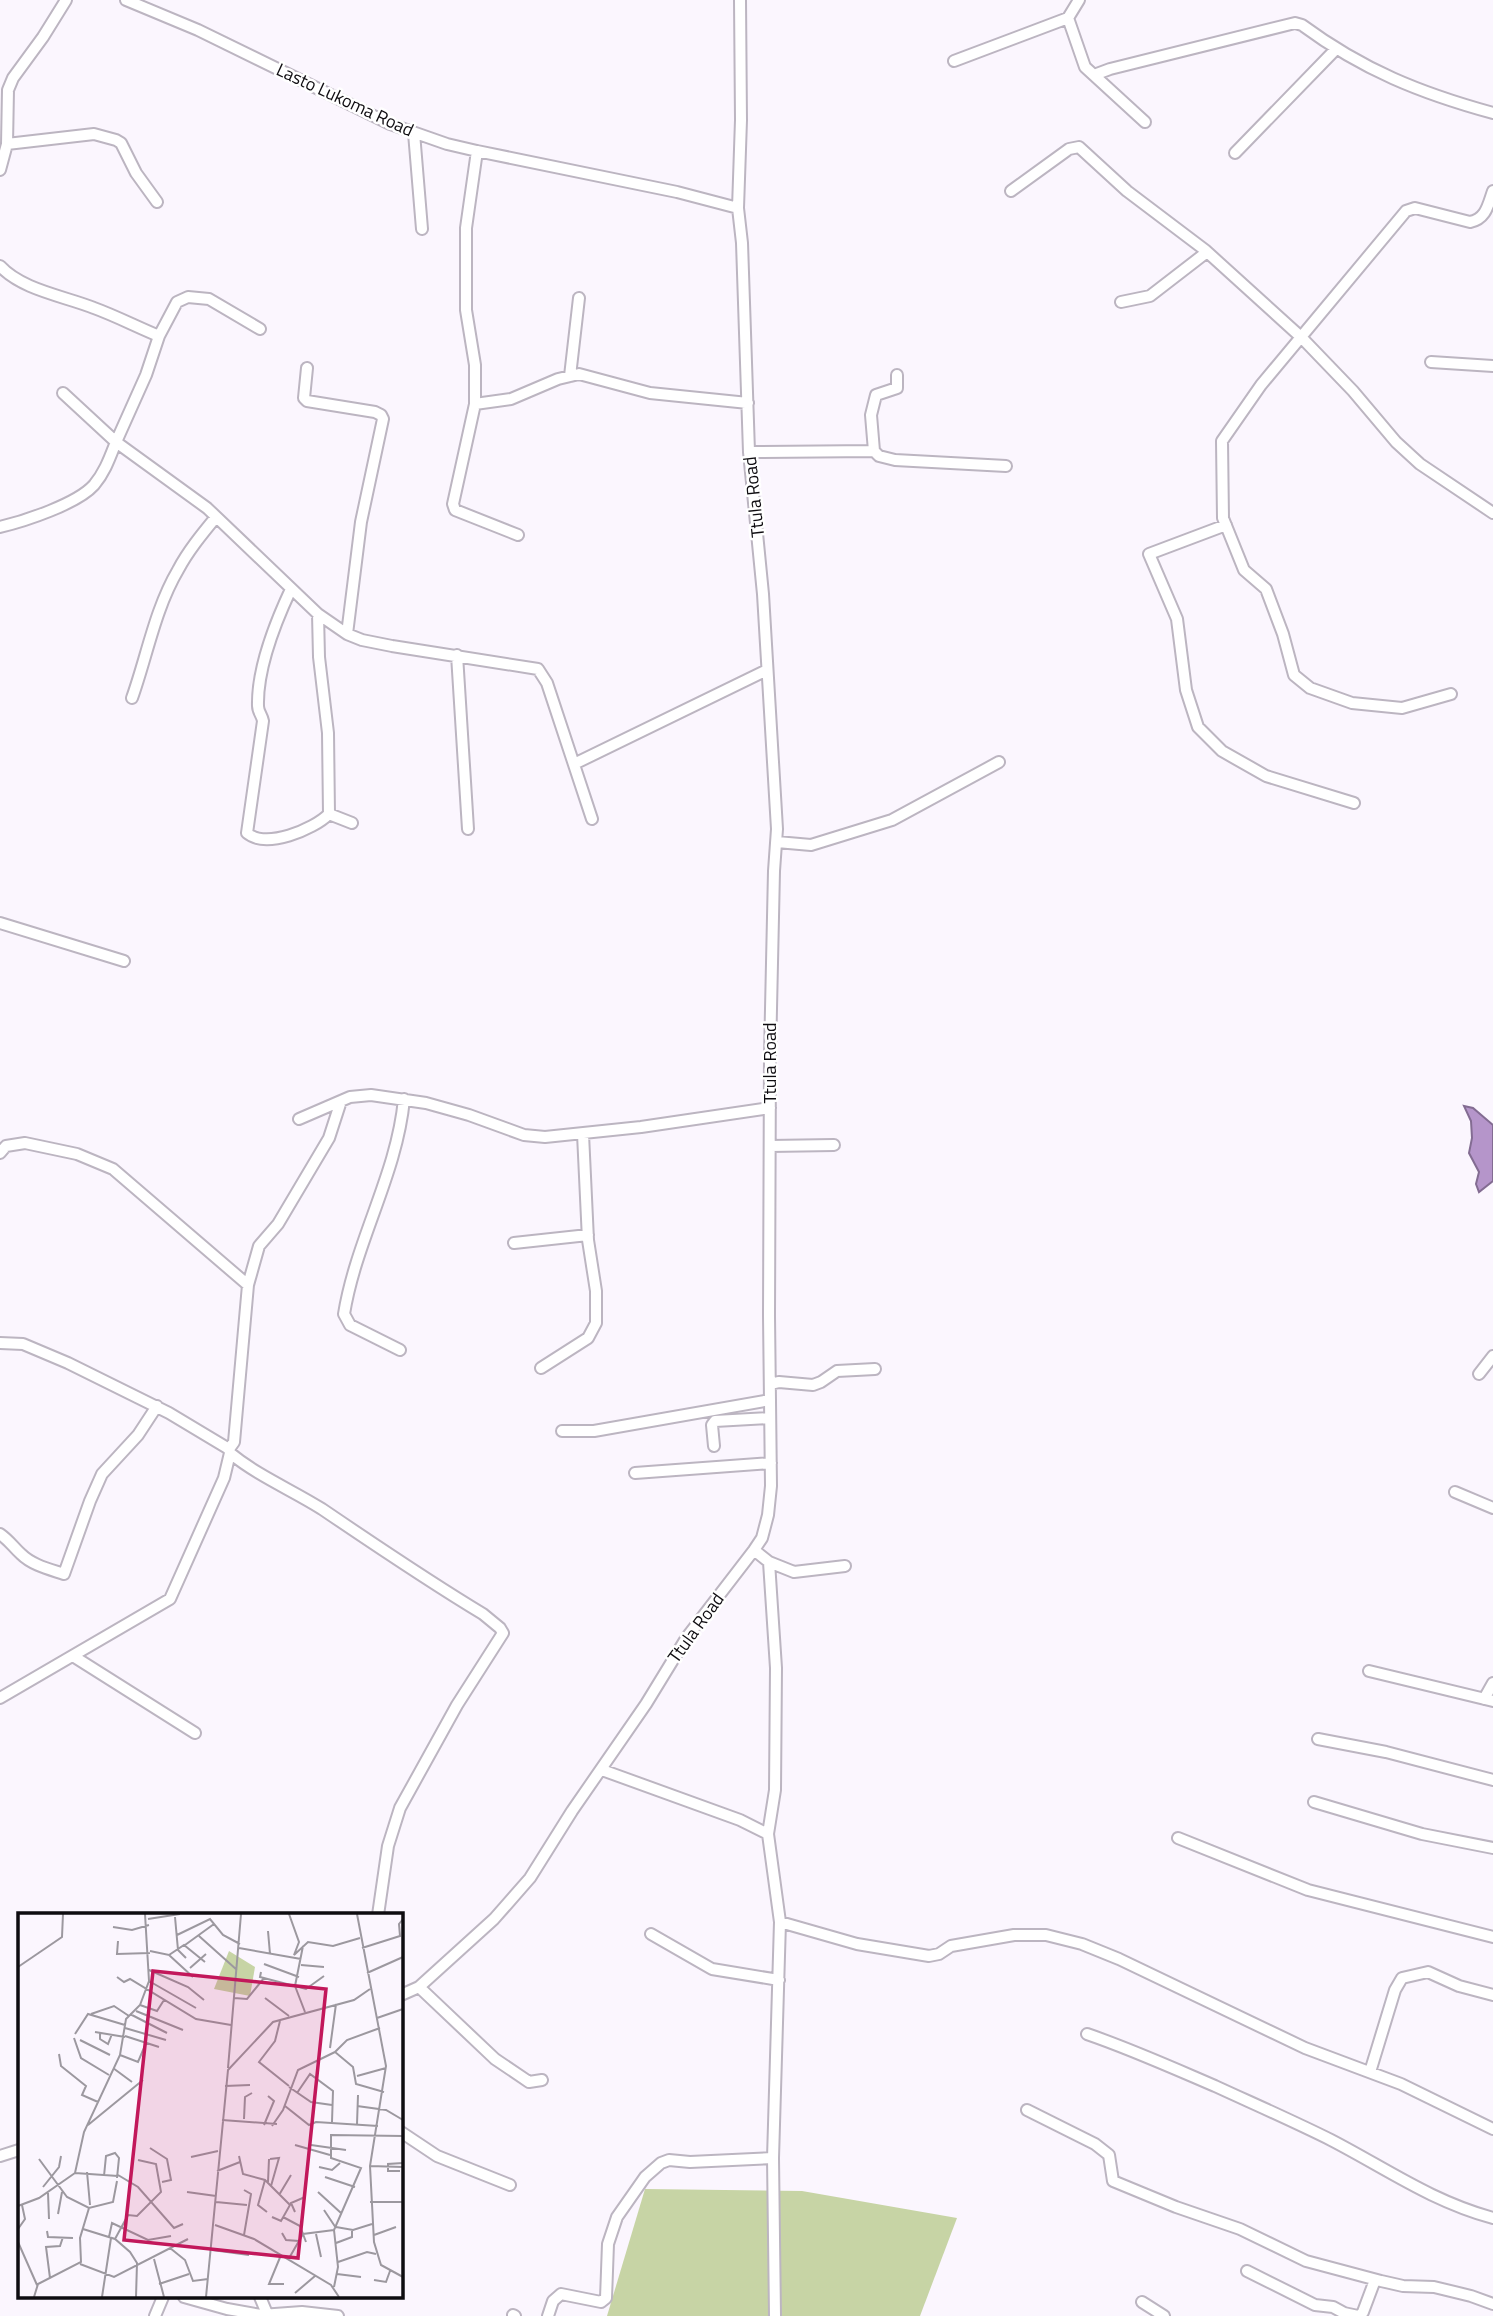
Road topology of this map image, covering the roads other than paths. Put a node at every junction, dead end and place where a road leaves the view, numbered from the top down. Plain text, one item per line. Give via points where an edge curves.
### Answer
1 (66, 0) edge
2 (126, 0) edge
3 (740, 0) edge
4 (1079, 0) edge
5 (149, 4) edge
6 (1068, 18) junction
7 (1336, 49) junction
8 (954, 61) dead end
9 (1094, 75) junction
10 (1493, 113) edge
11 (1145, 122) dead end
12 (414, 133) junction
13 (7, 144) junction
14 (477, 151) junction
15 (1235, 153) dead end
16 (0, 170) edge
17 (1010, 191) dead end
18 (1493, 191) edge
19 (157, 202) dead end
20 (738, 208) junction
21 (422, 229) dead end
22 (1207, 252) junction
23 (0, 266) edge
24 (579, 298) dead end
25 (1121, 302) dead end
26 (261, 329) dead end
27 (159, 336) junction
28 (1302, 338) junction
29 (1432, 362) dead end
30 (1493, 366) edge
31 (307, 368) dead end
32 (897, 375) dead end
33 (569, 376) junction
34 (63, 393) dead end
35 (748, 403) junction
36 (475, 404) junction
37 (116, 442) junction
38 (874, 451) junction
39 (749, 452) junction
40 (1006, 466) dead end
41 (1493, 513) edge
42 (216, 517) junction
43 (1226, 525) junction
44 (0, 527) edge
45 (518, 535) dead end
46 (291, 589) junction
47 (318, 614) junction
48 (347, 634) junction
49 (457, 655) junction
50 (767, 670) junction
51 (1451, 694) dead end
52 (132, 698) dead end
53 (999, 762) dead end
54 (574, 764) junction
55 (1354, 803) dead end
56 (329, 814) junction
57 (592, 819) dead end
58 (352, 823) dead end
59 (468, 829) dead end
60 (777, 842) junction
61 (0, 923) edge
62 (124, 961) dead end
63 (404, 1099) junction
64 (341, 1101) junction
65 (770, 1108) junction
66 (299, 1119) dead end
67 (583, 1134) junction
68 (834, 1145) dead end
69 (769, 1146) junction
70 (0, 1153) edge
71 (588, 1235) junction
72 (514, 1243) dead end
73 (248, 1285) junction
74 (0, 1343) edge
75 (400, 1350) dead end
76 (1493, 1356) edge
77 (541, 1368) dead end
78 (875, 1369) dead end
79 (1479, 1374) dead end
80 (770, 1384) junction
81 (770, 1400) junction
82 (157, 1406) junction
83 (770, 1418) junction
84 (562, 1431) dead end
85 (714, 1446) dead end
86 (230, 1451) junction
87 (771, 1463) junction
88 (635, 1473) dead end
89 (1455, 1492) dead end
90 (1493, 1508) edge
91 (0, 1534) edge
92 (754, 1550) junction
93 (769, 1562) junction
94 (845, 1566) dead end
95 (73, 1656) junction
96 (1369, 1671) dead end
97 (1493, 1683) edge
98 (0, 1698) edge
99 (1488, 1700) edge
100 (195, 1733) dead end
101 (1318, 1739) dead end
102 (602, 1770) junction
103 (1493, 1780) edge
104 (1314, 1802) dead end
105 (768, 1834) junction
106 (1178, 1838) dead end
107 (1493, 1849) edge
108 (378, 1913) edge
109 (780, 1922) junction
110 (650, 1934) dead end
111 (1493, 1937) edge
112 (779, 1980) junction
113 (419, 1987) junction
114 (402, 1995) edge
115 (1493, 1995) edge
116 (1087, 2034) dead end
117 (1370, 2072) junction
118 (541, 2080) dead end
119 (1027, 2110) dead end
120 (1493, 2129) edge
121 (402, 2133) edge
122 (18, 2150) edge
123 (0, 2156) edge
124 (773, 2158) junction
125 (510, 2185) dead end
126 (1493, 2218) edge
127 (1247, 2272) dead end
128 (1375, 2280) junction
129 (163, 2298) edge
130 (188, 2298) edge
131 (260, 2298) edge
132 (1142, 2302) dead end
133 (1493, 2304) edge
134 (155, 2316) edge
135 (268, 2316) edge
136 (338, 2316) edge
137 (548, 2316) edge
138 (775, 2316) edge
139 (1164, 2316) edge
140 (1359, 2316) edge

1 - 13 street via 8,90
2 - 5 street, Lasto Lukoma Road
3 - 20 street, Ttula Road
4 - 6 street
5 - 12 street, Lasto Lukoma Road
6 - 8 street
6 - 9 street via 1085,67
7 - 9 street via 1302,25 1287,24
7 - 10 street via 1410,87
7 - 15 street
9 - 11 street
12 - 14 street, Lasto Lukoma Road
12 - 21 street
13 - 16 street
13 - 19 street via 94,134 116,140
14 - 20 street, Lasto Lukoma Road
14 - 36 street via 466,228 466,310 475,365
17 - 22 street via 1079,146 1127,191
18 - 28 street via 1478,221 1415,208 1406,211
20 - 35 street, Ttula Road
22 - 25 street via 1150,296
22 - 28 street
23 - 27 street via 10,276
24 - 33 street
26 - 27 street via 209,299 188,297 177,302
27 - 37 street
28 - 41 street via 1396,442 1447,484
28 - 43 street via 1261,385 1223,441
29 - 30 street
31 - 48 street via 307,401 375,412 383,419 361,522
32 - 38 street via 897,388 876,395 871,408
33 - 35 street via 590,376 671,396
33 - 36 street via 511,399
34 - 37 street
35 - 39 street, Ttula Road
36 - 45 street via 453,499 455,510
37 - 42 street
37 - 44 street via 106,467 84,494
38 - 39 street
38 - 40 street via 895,460
39 - 50 street, Ttula Road
42 - 46 street
42 - 52 street via 177,572
43 - 51 street via 1244,570 1266,589 1294,675 1310,688 1352,703 1402,708
43 - 55 street via 1149,554 1177,619 1186,690 1199,727 1222,751 1266,776
46 - 47 street
46 - 56 street via 275,623 264,665 258,709 263,721 247,833 252,837 287,836
47 - 48 street
47 - 56 street via 329,743
48 - 49 street
49 - 54 street via 538,669
49 - 59 street
50 - 54 street
50 - 60 street, Ttula Road
53 - 60 street via 892,820 811,845
54 - 57 street
56 - 58 street
60 - 65 street, Ttula Road
61 - 62 street
63 - 64 street via 359,1095
63 - 67 street via 524,1135
63 - 75 street via 391,1164 359,1249 344,1314 350,1325
64 - 66 street
64 - 73 street via 328,1138 278,1224 259,1246
65 - 67 street
65 - 69 street, Ttula Road
67 - 71 street
68 - 69 street
69 - 80 street, Ttula Road
70 - 73 street via 6,1146 25,1143 77,1154 113,1169
71 - 72 street
71 - 77 street via 596,1323 588,1338
73 - 86 street
74 - 82 street via 23,1344
76 - 79 street
78 - 80 street via 838,1371 813,1384
80 - 81 street, Ttula Road
81 - 83 street, Ttula Road
81 - 84 street via 594,1431
82 - 86 street
82 - 91 street via 103,1474 64,1574 20,1554
83 - 85 street via 715,1421
83 - 87 street, Ttula Road
86 - 95 street via 224,1478 170,1599
86 - 108 street via 247,1467 483,1614 503,1633 400,1808 388,1846
87 - 88 street
87 - 92 street, Ttula Road via 768,1515
89 - 90 street
92 - 93 street
92 - 102 street, Ttula Road via 687,1637
93 - 94 street via 794,1572
93 - 105 street via 776,1668 775,1790
95 - 98 street
95 - 100 street
96 - 99 street
97 - 99 street
101 - 103 street
102 - 105 street
102 - 113 street, Ttula Road via 523,1888
104 - 107 street via 1422,1834
105 - 109 street
106 - 111 street via 1308,1890
109 - 112 street
109 - 117 street via 858,1944 929,1956 951,1946 1014,1935 1082,1944 1305,2048
110 - 112 street via 712,1969
112 - 124 street
113 - 114 street, Ttula Road
113 - 118 street via 495,2059 529,2082
115 - 117 street via 1428,1972 1402,1978
116 - 126 street via 1269,2111 1448,2204
117 - 120 street
119 - 128 street via 1109,2155 1113,2181 1306,2261
121 - 125 street via 437,2156
122 - 123 street
124 - 137 street via 661,2163 645,2177 617,2217 608,2245 606,2298 601,2302 561,2294
124 - 138 street
127 - 140 street via 1315,2305
128 - 133 street via 1434,2287
128 - 140 street
129 - 134 street
130 - 135 street
131 - 135 street
132 - 139 street
135 - 136 street via 302,2312

